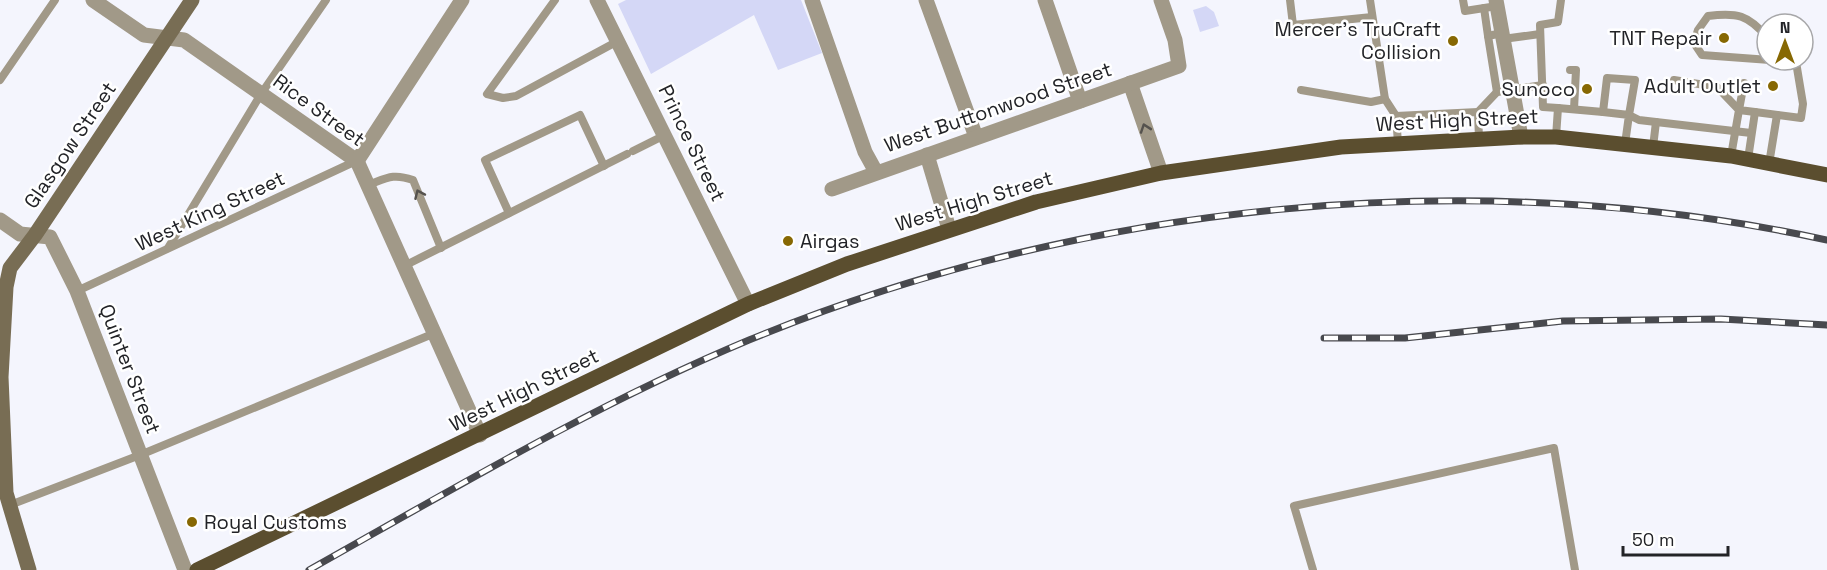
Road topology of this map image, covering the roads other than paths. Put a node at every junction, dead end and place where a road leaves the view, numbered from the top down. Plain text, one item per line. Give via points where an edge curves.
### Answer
1 (55, 0) edge
2 (93, 0) edge
3 (192, 0) edge
4 (326, 0) edge
5 (462, 0) edge
6 (555, 0) edge
7 (597, 0) edge
8 (812, 0) edge
9 (927, 0) edge
10 (1045, 0) edge
11 (1161, 0) edge
12 (1290, 0) edge
13 (1370, 0) edge
14 (1463, 0) edge
15 (1561, 0) edge
16 (1492, 5) edge
17 (1372, 18) junction
18 (1755, 26) edge
19 (1540, 34) junction
20 (1498, 36) junction
21 (168, 38) junction
22 (618, 41) junction
23 (1755, 58) edge
24 (1570, 70) dead end
25 (1796, 72) edge
26 (0, 80) edge
27 (1674, 80) dead end
28 (1544, 82) junction
29 (1130, 83) junction
30 (1744, 83) dead end
31 (1301, 90) dead end
32 (1505, 91) junction
33 (261, 94) junction
34 (1385, 99) junction
35 (1080, 100) junction
36 (1558, 108) junction
37 (1574, 109) junction
38 (1739, 110) junction
39 (1478, 112) junction
40 (1603, 112) junction
41 (1755, 112) junction
42 (1629, 115) junction
43 (1777, 115) junction
44 (1396, 116) junction
45 (1656, 122) junction
46 (1735, 131) junction
47 (1751, 133) junction
48 (665, 135) junction
49 (976, 137) junction
50 (1521, 137) junction
51 (1556, 137) junction
52 (1479, 139) junction
53 (1398, 143) junction
54 (1625, 144) junction
55 (1653, 147) junction
56 (927, 155) junction
57 (1731, 156) junction
58 (1748, 159) junction
59 (357, 161) junction
60 (1769, 164) junction
61 (604, 166) junction
62 (876, 172) junction
63 (1161, 173) junction
64 (1827, 176) edge
65 (368, 185) junction
66 (832, 189) dead end
67 (509, 213) junction
68 (0, 220) edge
69 (950, 229) junction
70 (35, 235) junction
71 (441, 248) junction
72 (167, 249) junction
73 (404, 266) junction
74 (77, 291) junction
75 (748, 304) junction
76 (435, 333) junction
77 (480, 435) junction
78 (141, 455) junction
79 (10, 505) junction
80 (29, 570) edge
81 (185, 570) edge
82 (198, 570) edge
83 (1313, 570) edge
84 (1575, 570) edge

1 - 26 lane
2 - 21 street, Rice Street via 144,35
3 - 21 street, Glasgow Street
4 - 33 lane
5 - 59 street
6 - 22 lane via 487,94 516,96
7 - 22 street, Prince Street
8 - 62 street via 865,152
9 - 49 street
10 - 35 street
11 - 29 street, West Buttonwood Street via 1179,66
12 - 17 lane via 1293,25
13 - 17 lane
14 - 16 lane via 1465,11
15 - 19 lane via 1558,22 1540,25
16 - 20 street
17 - 34 lane
18 - 23 lane via 1745,16 1708,16 1695,43 1702,55
19 - 20 lane
19 - 28 lane
20 - 32 street
21 - 33 street, Rice Street via 184,40
21 - 70 street, Glasgow Street
22 - 48 street, Prince Street
24 - 37 lane via 1576,70 1572,83
25 - 43 lane via 1803,104 1801,118
27 - 38 lane via 1717,87
28 - 32 lane
28 - 36 lane via 1543,107
29 - 35 street, West Buttonwood Street
63 -> 29 street
30 - 38 lane
31 - 34 lane via 1371,102
32 - 39 lane
32 - 50 street
33 - 59 street, Rice Street
33 - 72 lane
34 - 44 lane
35 - 49 street, West Buttonwood Street
36 - 37 lane
36 - 51 lane
37 - 40 lane
38 - 41 lane
38 - 46 lane
39 - 44 lane
39 - 52 lane
40 - 42 lane
40 - 42 lane via 1607,78 1635,80
41 - 43 lane
41 - 47 lane
42 - 45 lane
42 - 54 lane
43 - 60 lane
44 - 53 lane
45 - 46 lane
45 - 55 lane
46 - 47 lane
46 - 57 lane
47 - 58 lane
48 - 61 lane
48 - 75 street, Prince Street
49 - 56 street, West Buttonwood Street
50 - 51 main road, West High Street
50 - 52 main road, West High Street
51 - 54 main road, West High Street
52 - 53 main road, West High Street
53 - 63 main road, West High Street via 1341,147
54 - 55 main road, West High Street
55 - 57 main road, West High Street
56 - 62 street, West Buttonwood Street
56 - 69 street
57 - 58 main road, West High Street
58 - 60 main road, West High Street
59 - 65 street, Rice Street
59 - 72 lane, West King Street
60 - 64 main road, West High Street
61 - 67 lane
61 - 67 lane via 580,115 485,160
62 - 66 street, West Buttonwood Street
63 - 69 main road, West High Street via 1036,202
71 -> 65 lane via 413,180 390,176
65 - 73 street, Rice Street
67 - 71 lane
68 - 70 street, Quinter Street via 20,234
69 - 75 main road, West High Street via 847,264
70 - 74 street, Quinter Street via 50,237
70 - 79 street, Glasgow Street via 10,268 6,287 1,377 6,494
71 - 73 lane
72 - 74 lane, West King Street
73 - 76 street, Rice Street
74 - 78 street, Quinter Street
75 - 77 main road, West High Street
76 - 77 street, Rice Street
76 - 78 lane
77 - 82 main road, West High Street
78 - 79 lane
78 - 81 street, Quinter Street
79 - 80 street, Glasgow Street
83 - 84 lane via 1294,506 1554,448

